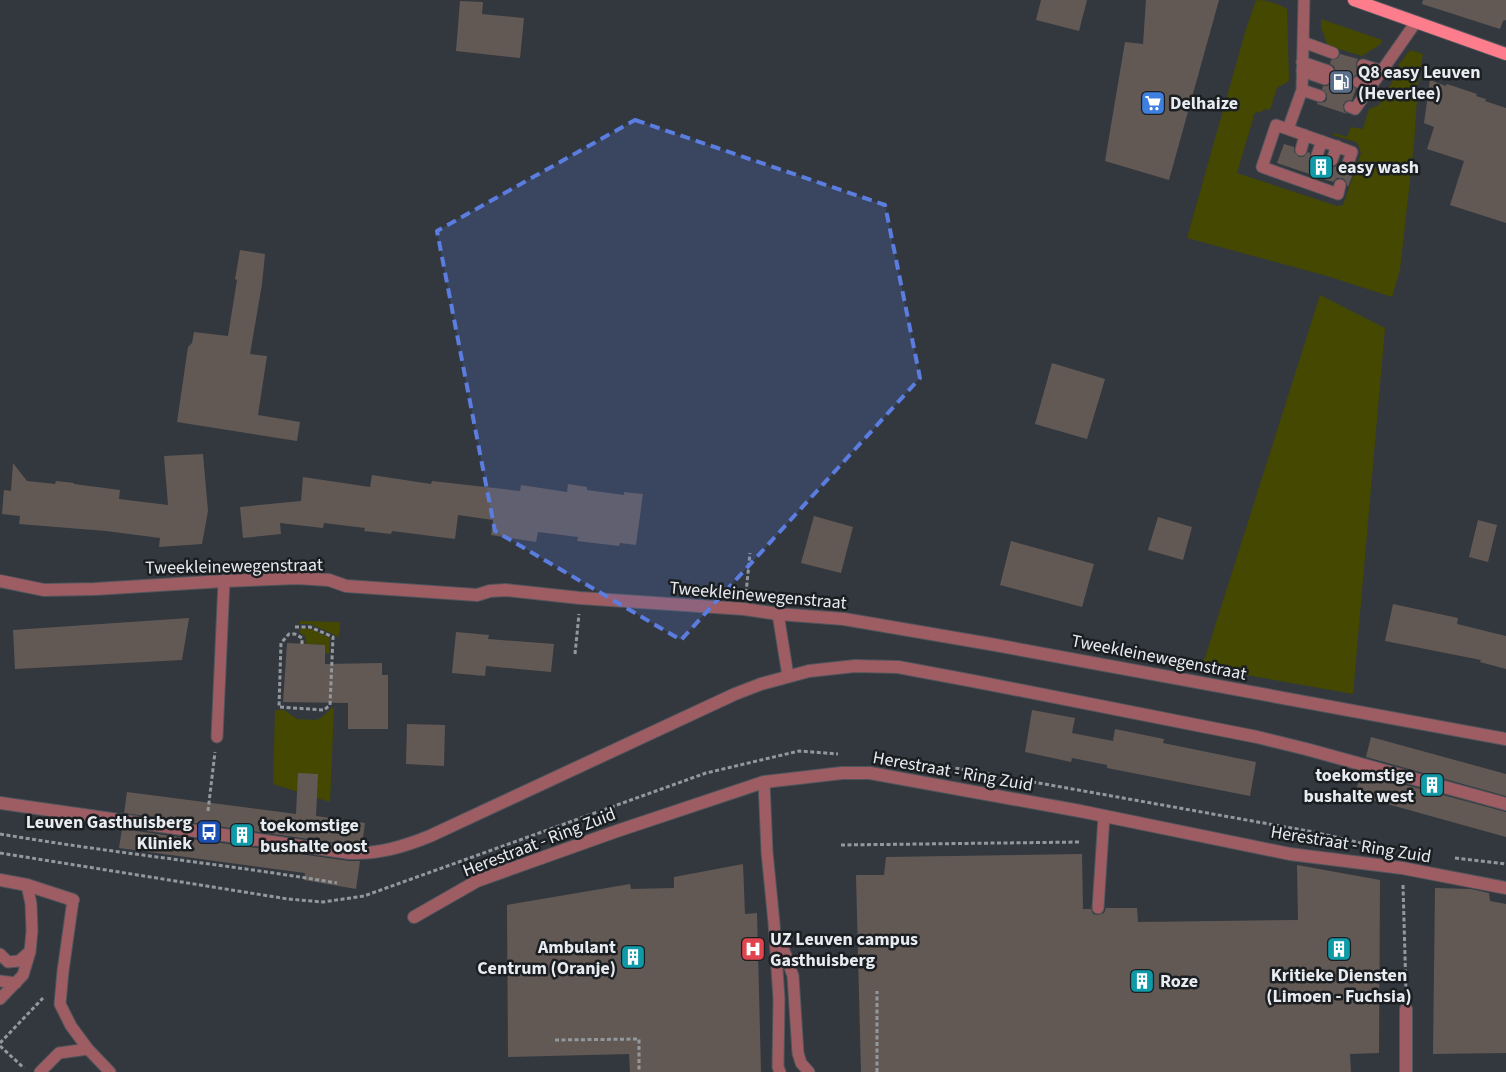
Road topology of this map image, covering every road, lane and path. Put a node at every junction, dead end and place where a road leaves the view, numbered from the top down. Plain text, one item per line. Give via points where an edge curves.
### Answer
1 (1304, 0) edge
2 (1354, 0) edge
3 (1416, 22) junction
4 (1303, 42) junction
5 (1333, 54) dead end
6 (1506, 54) edge
7 (1363, 65) dead end
8 (1302, 66) junction
9 (1382, 71) junction
10 (1326, 75) dead end
11 (1302, 90) junction
12 (1320, 96) dead end
13 (1350, 107) dead end
14 (1288, 129) junction
15 (1305, 135) junction
16 (1322, 141) junction
17 (1337, 146) junction
18 (1301, 150) dead end
19 (1317, 156) dead end
20 (1332, 160) dead end
21 (1347, 166) dead end
22 (1340, 185) dead end
23 (750, 553) dead end
24 (224, 580) junction
25 (0, 581) edge
26 (580, 598) junction
27 (744, 608) junction
28 (778, 614) junction
29 (295, 627) dead end
30 (302, 644) dead end
31 (575, 654) dead end
32 (788, 676) junction
33 (217, 737) joint
34 (1506, 739) edge
35 (764, 782) junction
36 (0, 803) edge
37 (1506, 804) edge
38 (208, 811) dead end
39 (1104, 816) junction
40 (0, 834) edge
41 (1080, 842) dead end
42 (841, 844) dead end
43 (0, 853) edge
44 (116, 871) dead end
45 (0, 880) edge
46 (337, 883) dead end
47 (27, 886) junction
48 (1403, 888) dead end
49 (1506, 888) edge
50 (73, 900) joint
51 (1098, 908) dead end
52 (414, 917) dead end
53 (774, 923) junction
54 (30, 952) junction
55 (0, 954) edge
56 (0, 981) edge
57 (16, 983) junction
58 (877, 991) dead end
59 (1, 998) edge
60 (38, 1004) dead end
61 (1406, 1009) joint
62 (555, 1040) dead end
63 (0, 1044) edge
64 (88, 1049) junction
65 (25, 1069) dead end
66 (40, 1072) edge
67 (110, 1072) edge
68 (640, 1072) edge
69 (780, 1072) edge
70 (809, 1072) edge
71 (877, 1072) edge
72 (1406, 1072) edge

1 - 4 lane
2 - 3 main road
3 - 6 main road
3 - 9 lane
4 - 5 lane
4 - 8 lane
7 - 9 lane
8 - 10 lane
8 - 11 lane
9 - 13 lane via 1362,88 1355,108
11 - 12 lane
11 - 14 lane
14 - 15 lane
14 - 22 lane via 1276,125 1262,167 1293,173 1323,184 1338,194
15 - 16 lane
15 - 18 lane
16 - 17 lane
16 - 19 lane
17 - 20 lane
17 - 21 lane via 1352,152
23 - 27 path
24 - 25 street, Tweekleinewegenstraat via 44,590
24 - 26 street, Tweekleinewegenstraat via 297,578 329,580 346,586 477,595 506,590
24 - 33 lane
26 - 27 street, Tweekleinewegenstraat
26 - 31 path
27 - 28 street, Tweekleinewegenstraat
28 - 32 lane
28 - 34 street, Tweekleinewegenstraat via 844,619 990,644
29 - 30 path via 310,627 333,637 330,705 324,710 279,707 281,643 289,634 295,634 302,638
32 - 36 street via 735,694 430,836 382,852 350,853
32 - 37 street via 855,666 898,667 928,672 1257,737
33 - 38 path
35 - 39 street, Herestraat - Ring Zuid via 870,772
35 - 52 street, Herestraat - Ring Zuid via 477,881
35 - 53 lane
39 - 49 street, Herestraat - Ring Zuid via 1290,854 1402,868
39 - 51 lane
40 - 46 path
41 - 42 path
43 - 44 path
45 - 47 street
47 - 50 street
47 - 54 lane via 31,904
48 - 61 path
50 - 64 lane via 60,1004
53 - 69 lane
53 - 70 lane via 793,976 798,1053
54 - 55 lane via 19,961 8,962
54 - 57 lane via 23,976
56 - 57 lane
57 - 59 lane
58 - 71 path
60 - 63 path
61 - 72 street
62 - 68 path via 639,1039
63 - 65 path
64 - 66 lane via 59,1053
64 - 67 lane

